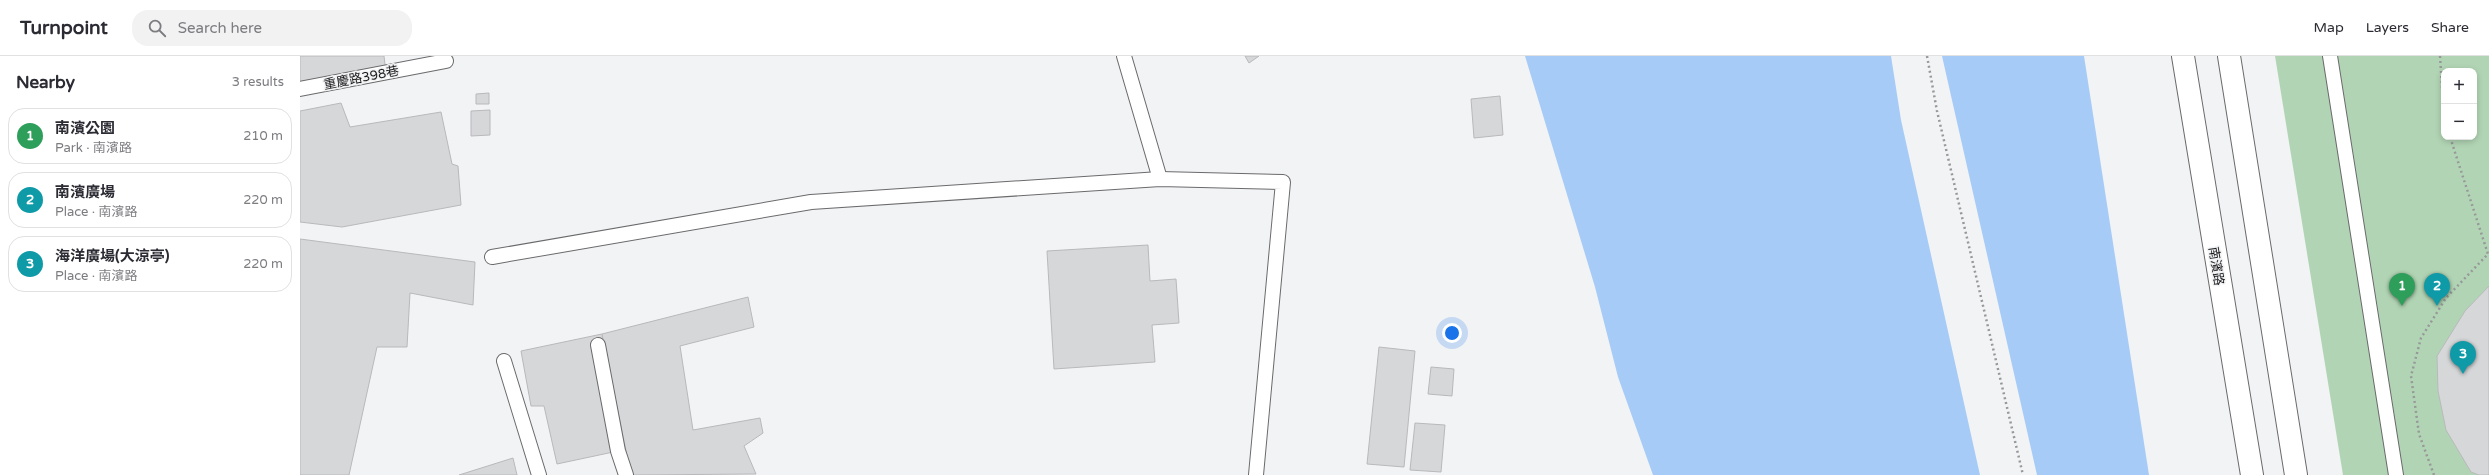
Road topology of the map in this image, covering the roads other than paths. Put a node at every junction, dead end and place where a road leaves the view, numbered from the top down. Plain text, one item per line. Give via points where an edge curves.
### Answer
1 (1124, 56) edge
2 (2183, 56) edge
3 (2229, 56) edge
4 (2330, 56) edge
5 (446, 61) dead end
6 (300, 89) edge
7 (1160, 179) junction
8 (492, 257) dead end
9 (598, 345) dead end
10 (504, 360) dead end
11 (539, 475) edge
12 (626, 475) edge
13 (1256, 475) edge
14 (2252, 475) edge
15 (2296, 475) edge
16 (2396, 475) edge

1 - 7 lane
2 - 14 main road, 南濱路
3 - 15 main road
4 - 16 lane
5 - 6 lane, 重慶路398巷
7 - 8 lane via 811,202
7 - 13 lane via 1283,182
9 - 12 lane via 618,451
10 - 11 lane

